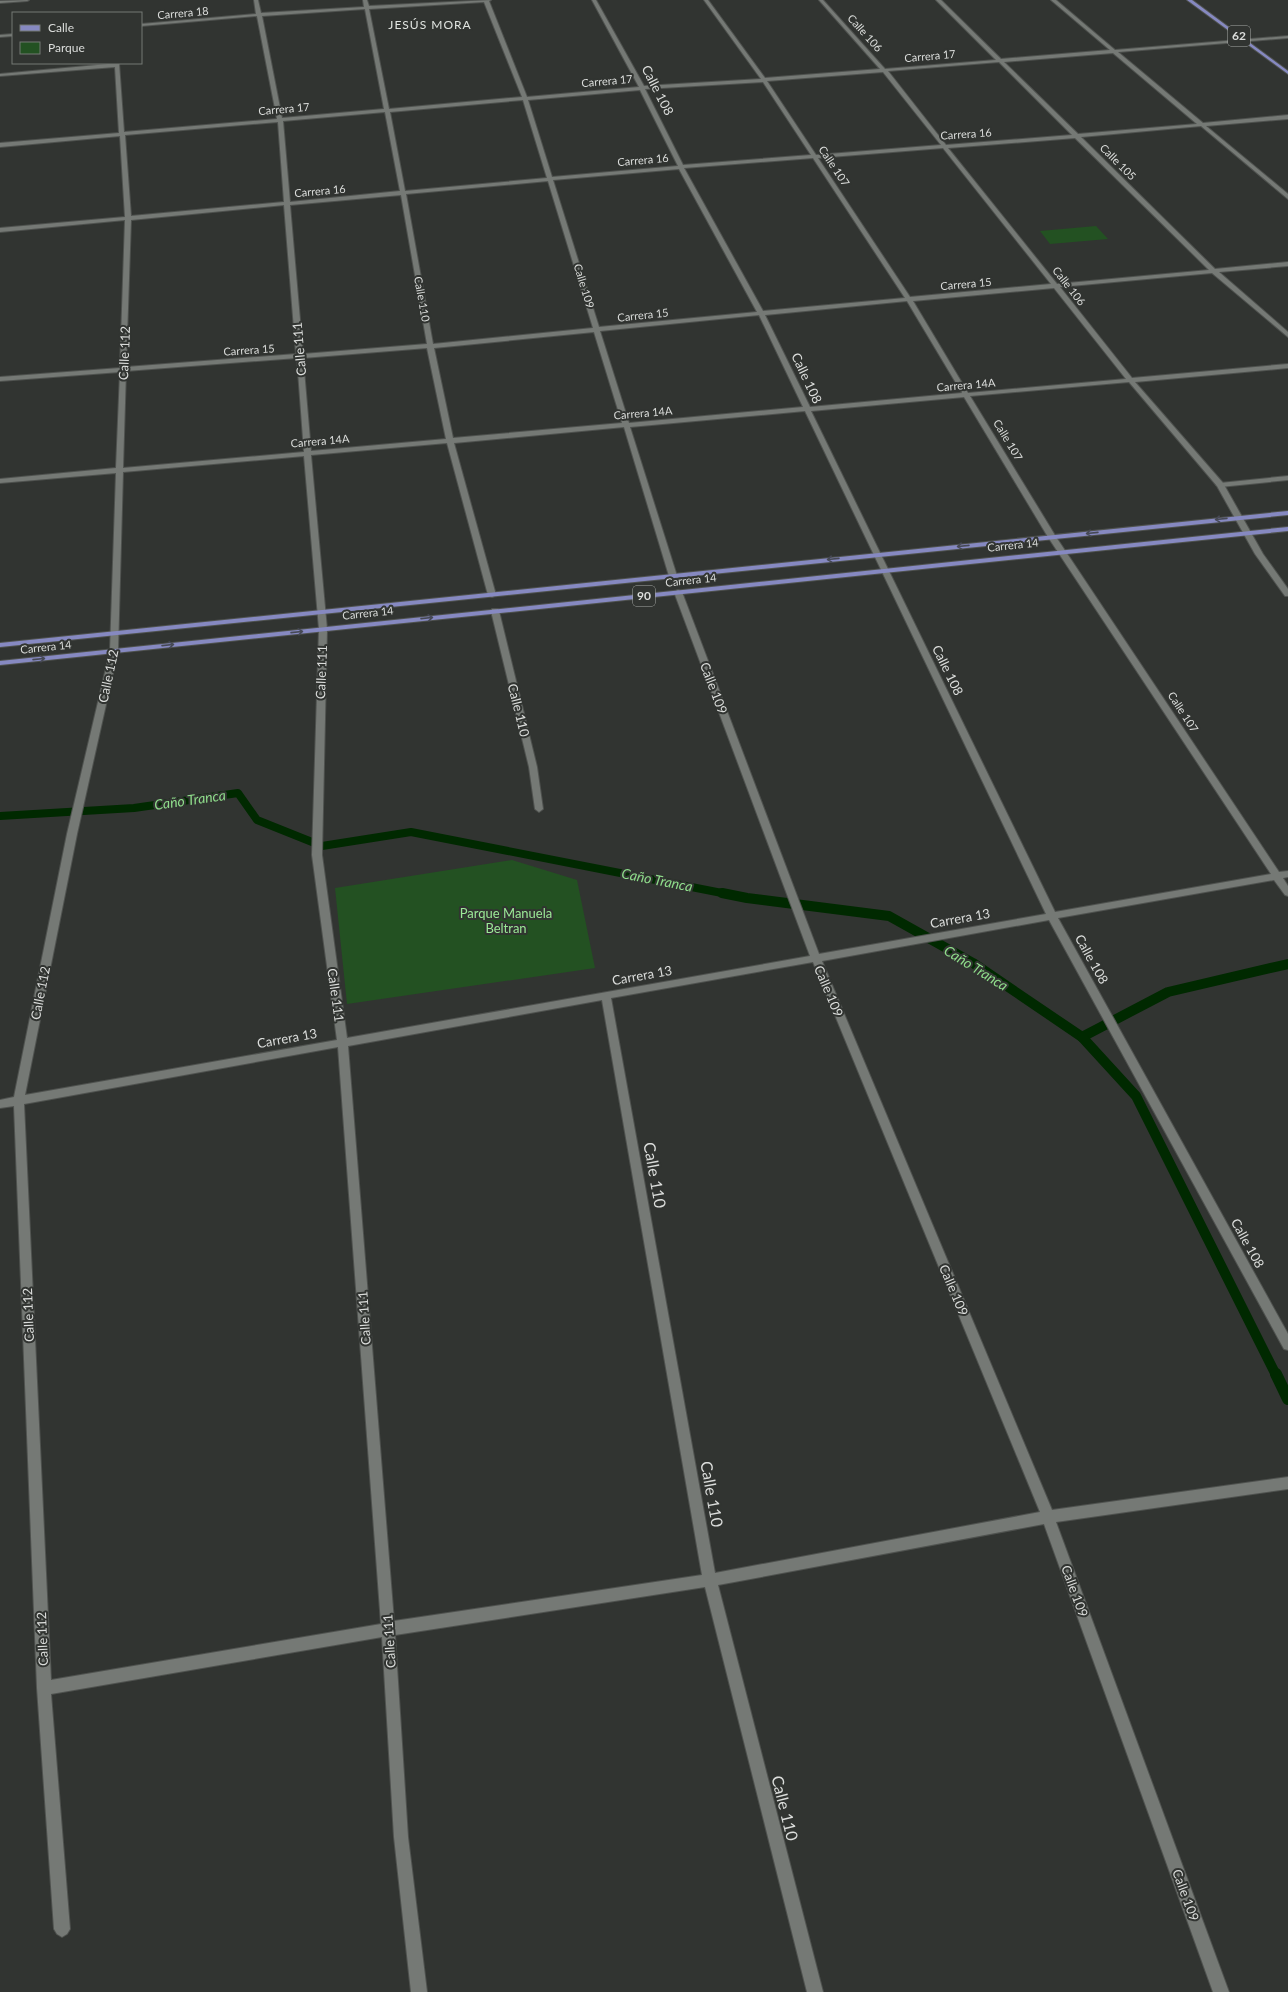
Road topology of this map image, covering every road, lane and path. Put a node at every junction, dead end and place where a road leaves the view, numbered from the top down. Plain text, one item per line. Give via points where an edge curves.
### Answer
1 (27, 0) edge
2 (256, 0) edge
3 (365, 0) edge
4 (486, 0) edge
5 (489, 0) edge
6 (594, 0) edge
7 (706, 0) edge
8 (821, 0) edge
9 (938, 0) edge
10 (1053, 0) edge
11 (1189, 0) edge
12 (0, 2) edge
13 (367, 9) junction
14 (258, 15) junction
15 (142, 25) edge
16 (12, 35) edge
17 (0, 36) edge
18 (1288, 37) edge
19 (1245, 41) junction
20 (1114, 51) junction
21 (1000, 61) junction
22 (118, 64) edge
23 (884, 70) junction
24 (1288, 72) edge
25 (0, 75) edge
26 (764, 80) junction
27 (642, 88) junction
28 (525, 98) junction
29 (387, 110) junction
30 (1288, 117) edge
31 (280, 120) junction
32 (1202, 125) junction
33 (122, 134) junction
34 (1078, 136) junction
35 (0, 145) edge
36 (945, 146) junction
37 (813, 156) junction
38 (681, 167) junction
39 (551, 179) junction
40 (403, 193) junction
41 (1288, 197) edge
42 (288, 204) junction
43 (128, 218) junction
44 (0, 230) edge
45 (1288, 264) edge
46 (1215, 272) junction
47 (1056, 286) junction
48 (909, 300) junction
49 (761, 313) junction
50 (597, 330) junction
51 (1288, 335) edge
52 (430, 346) junction
53 (300, 356) junction
54 (1288, 366) edge
55 (123, 370) junction
56 (0, 379) edge
57 (1131, 380) junction
58 (967, 396) junction
59 (807, 410) junction
60 (627, 426) junction
61 (450, 441) junction
62 (308, 454) junction
63 (120, 470) junction
64 (1288, 478) edge
65 (0, 481) edge
66 (1220, 485) junction
67 (1288, 513) edge
68 (1238, 518) junction
69 (1288, 529) edge
70 (1247, 533) junction
71 (1052, 537) junction
72 (1062, 551) junction
73 (876, 555) junction
74 (884, 570) junction
75 (673, 576) junction
76 (678, 592) junction
77 (492, 594) junction
78 (1288, 594) edge
79 (495, 611) junction
80 (321, 612) junction
81 (323, 629) junction
82 (115, 633) junction
83 (0, 645) edge
84 (114, 651) junction
85 (0, 662) edge
86 (538, 809) dead end
87 (1288, 874) edge
88 (1277, 876) junction
89 (1288, 893) edge
90 (1052, 916) junction
91 (816, 958) junction
92 (606, 996) junction
93 (343, 1043) junction
94 (19, 1100) junction
95 (0, 1104) edge
96 (1288, 1345) edge
97 (1288, 1483) edge
98 (1048, 1517) junction
99 (710, 1580) junction
100 (388, 1629) junction
101 (44, 1688) junction
102 (62, 1929) dead end
103 (419, 1992) edge
104 (815, 1992) edge
105 (1221, 1992) edge

1 - 12 street
2 - 14 street, Calle 111
3 - 13 street, Calle 110
4 - 5 street, Carrera 18
4 - 13 street, Carrera 18
4 - 28 street, Calle 109
6 - 27 street, Calle 108
7 - 26 street, Calle 107
8 - 23 street, Calle 106
9 - 21 street, Calle 105
10 - 20 street
11 - 19 main road, 62
13 - 14 street, Carrera 18
13 - 29 street, Calle 110
14 - 15 street, Carrera 18
14 - 31 street, Calle 111
16 - 17 street
18 - 19 street, Carrera 17
19 - 20 street, Carrera 17
19 - 24 main road, 62
20 - 21 street, Carrera 17
20 - 32 street
21 - 23 street, Carrera 17
21 - 34 street, Calle 105
22 - 25 street
22 - 33 street, Calle 112
23 - 26 street, Carrera 17
23 - 36 street, Calle 106
26 - 27 street, Carrera 17
26 - 37 street, Calle 107
27 - 28 street, Carrera 17
27 - 38 street, Calle 108
28 - 29 street, Carrera 17
28 - 39 street, Calle 109
29 - 31 street, Carrera 17
29 - 40 street, Calle 110
30 - 32 street, Carrera 16
31 - 33 street, Carrera 17
31 - 42 street, Calle 111
32 - 34 street, Carrera 16
32 - 41 street
33 - 35 street, Carrera 17
33 - 43 street, Calle 112
34 - 36 street, Carrera 16
34 - 46 street, Calle 105
36 - 37 street, Carrera 16
36 - 47 street, Calle 106
37 - 38 street, Carrera 16
37 - 48 street, Calle 107
38 - 39 street, Carrera 16
38 - 49 street, Calle 108
39 - 40 street, Carrera 16
39 - 50 street, Calle 109
40 - 42 street, Carrera 16
40 - 52 street, Calle 110
42 - 43 street, Carrera 16
42 - 53 street, Calle 111
43 - 44 street, Carrera 16
43 - 55 street, Calle 112
45 - 46 street, Carrera 15
46 - 47 street, Carrera 15
46 - 51 street, Calle 105
47 - 48 street, Carrera 15
47 - 57 street, Calle 106
48 - 49 street, Carrera 15
48 - 58 street, Calle 107
49 - 50 street, Carrera 15
49 - 59 street, Calle 108
50 - 52 street, Carrera 15
50 - 60 street, Calle 109
52 - 53 street, Carrera 15
52 - 61 street, Calle 110
53 - 55 street, Carrera 15
53 - 62 street, Calle 111
54 - 57 street, Carrera 14A
55 - 56 street, Carrera 15
55 - 63 street, Calle 112
57 - 58 street, Carrera 14A
57 - 66 street, Calle 106
58 - 59 street, Carrera 14A
58 - 71 street, Calle 107
59 - 60 street, Carrera 14A
59 - 73 street, Calle 108
60 - 61 street, Carrera 14A
60 - 75 street, Calle 109
61 - 62 street, Carrera 14A
61 - 77 street, Calle 110
62 - 63 street, Carrera 14A
62 - 80 street, Calle 111
63 - 65 street, Carrera 14A
63 - 82 street, Calle 112
64 - 66 street
66 - 68 street, Calle 106
67 - 68 main road, Carrera 14 / 90
68 - 70 street, Calle 106
68 -> 71 main road, Carrera 14 / 90
69 - 70 main road, Carrera 14 / 90
70 - 72 main road, Carrera 14 / 90
70 - 78 street, Calle 106
71 - 72 street, Calle 107
71 -> 73 main road, Carrera 14 / 90
72 - 74 main road, Carrera 14 / 90
72 - 88 street, Calle 107
73 - 74 street, Calle 108
73 -> 75 main road, Carrera 14 / 90
74 - 76 main road, Carrera 14 / 90
74 - 90 street, Calle 108
75 - 77 main road, Carrera 14 / 90
76 - 79 main road, Carrera 14 / 90
76 - 91 street, Calle 109
77 - 80 main road, Carrera 14 / 90
81 -> 79 main road, Carrera 14 / 90
79 - 86 street, Calle 110 via 533,767
80 - 81 street, Calle 111
80 - 82 main road, Carrera 14 / 90
84 -> 81 main road, Carrera 14 / 90
81 - 93 street, Calle 111 via 317,855
82 - 83 main road, Carrera 14 / 90
82 - 84 street, Calle 112
85 -> 84 main road, Carrera 14 / 90
84 - 94 street, Calle 112 via 72,834
87 - 88 street, Carrera 13
88 - 89 street, Calle 107
88 - 90 street, Carrera 13
90 - 91 street, Carrera 13
90 - 96 street, Calle 108
91 - 92 street, Carrera 13
91 - 98 street, Calle 109
92 - 93 street, Carrera 13
92 - 99 street, Calle 110
93 - 94 street, Carrera 13
93 - 100 street, Calle 111
94 - 95 street, Carrera 13
94 - 101 street, Calle 112
97 - 98 street
98 - 99 street
98 - 105 street, Calle 109
99 - 100 street
99 - 104 street, Calle 110
100 - 101 street
100 - 103 street, Calle 111 via 401,1837
101 - 102 street, Calle 112

